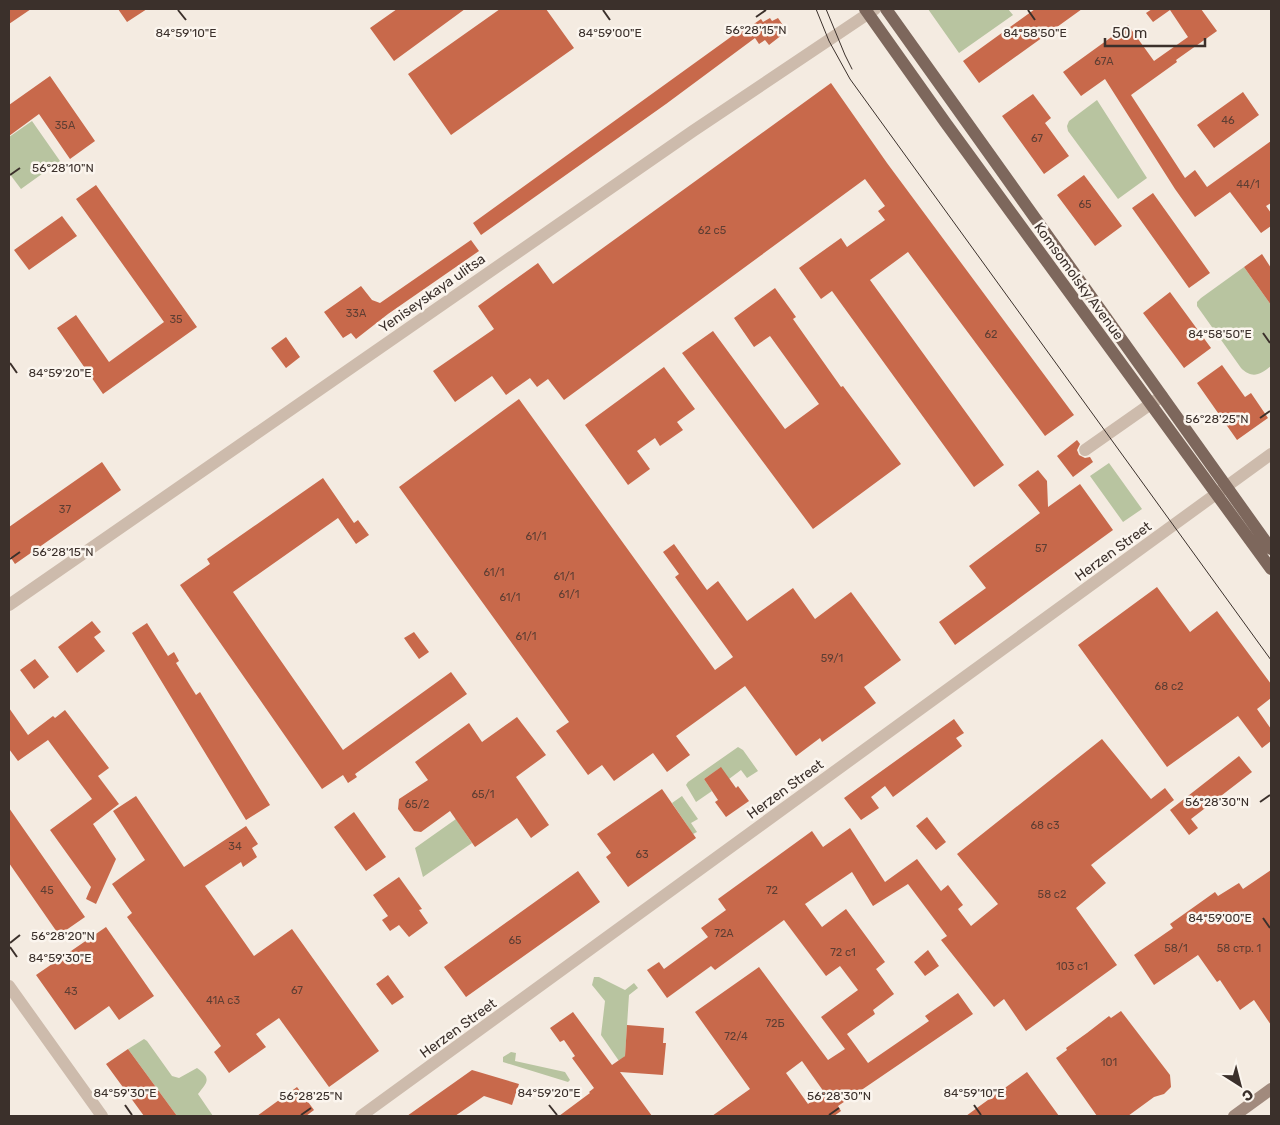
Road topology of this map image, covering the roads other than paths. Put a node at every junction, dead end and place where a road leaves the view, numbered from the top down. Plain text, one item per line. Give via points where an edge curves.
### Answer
1 (886, 9) edge
2 (870, 10) edge
3 (1162, 396) junction
4 (1150, 404) junction
5 (1085, 450) dead end
6 (1271, 454) edge
7 (1222, 490) junction
8 (1271, 549) edge
9 (1271, 569) edge
10 (9, 605) edge
11 (9, 986) edge
12 (1271, 1089) edge
13 (102, 1116) edge
14 (361, 1116) edge
15 (1234, 1116) edge

1 - 3 main road, Komsomolsky Avenue
2 - 4 main road, Komsomolsky Avenue via 957,138
2 - 10 street, Yeniseyskaya ulitsa
3 - 4 street
3 - 7 main road, Komsomolsky Avenue
4 - 5 street
4 - 7 main road, Komsomolsky Avenue
6 - 7 street, Herzen Street
7 - 8 main road, Komsomolsky Avenue
7 - 9 main road, Komsomolsky Avenue
7 - 14 street, Herzen Street
11 - 13 street
12 - 15 main road

